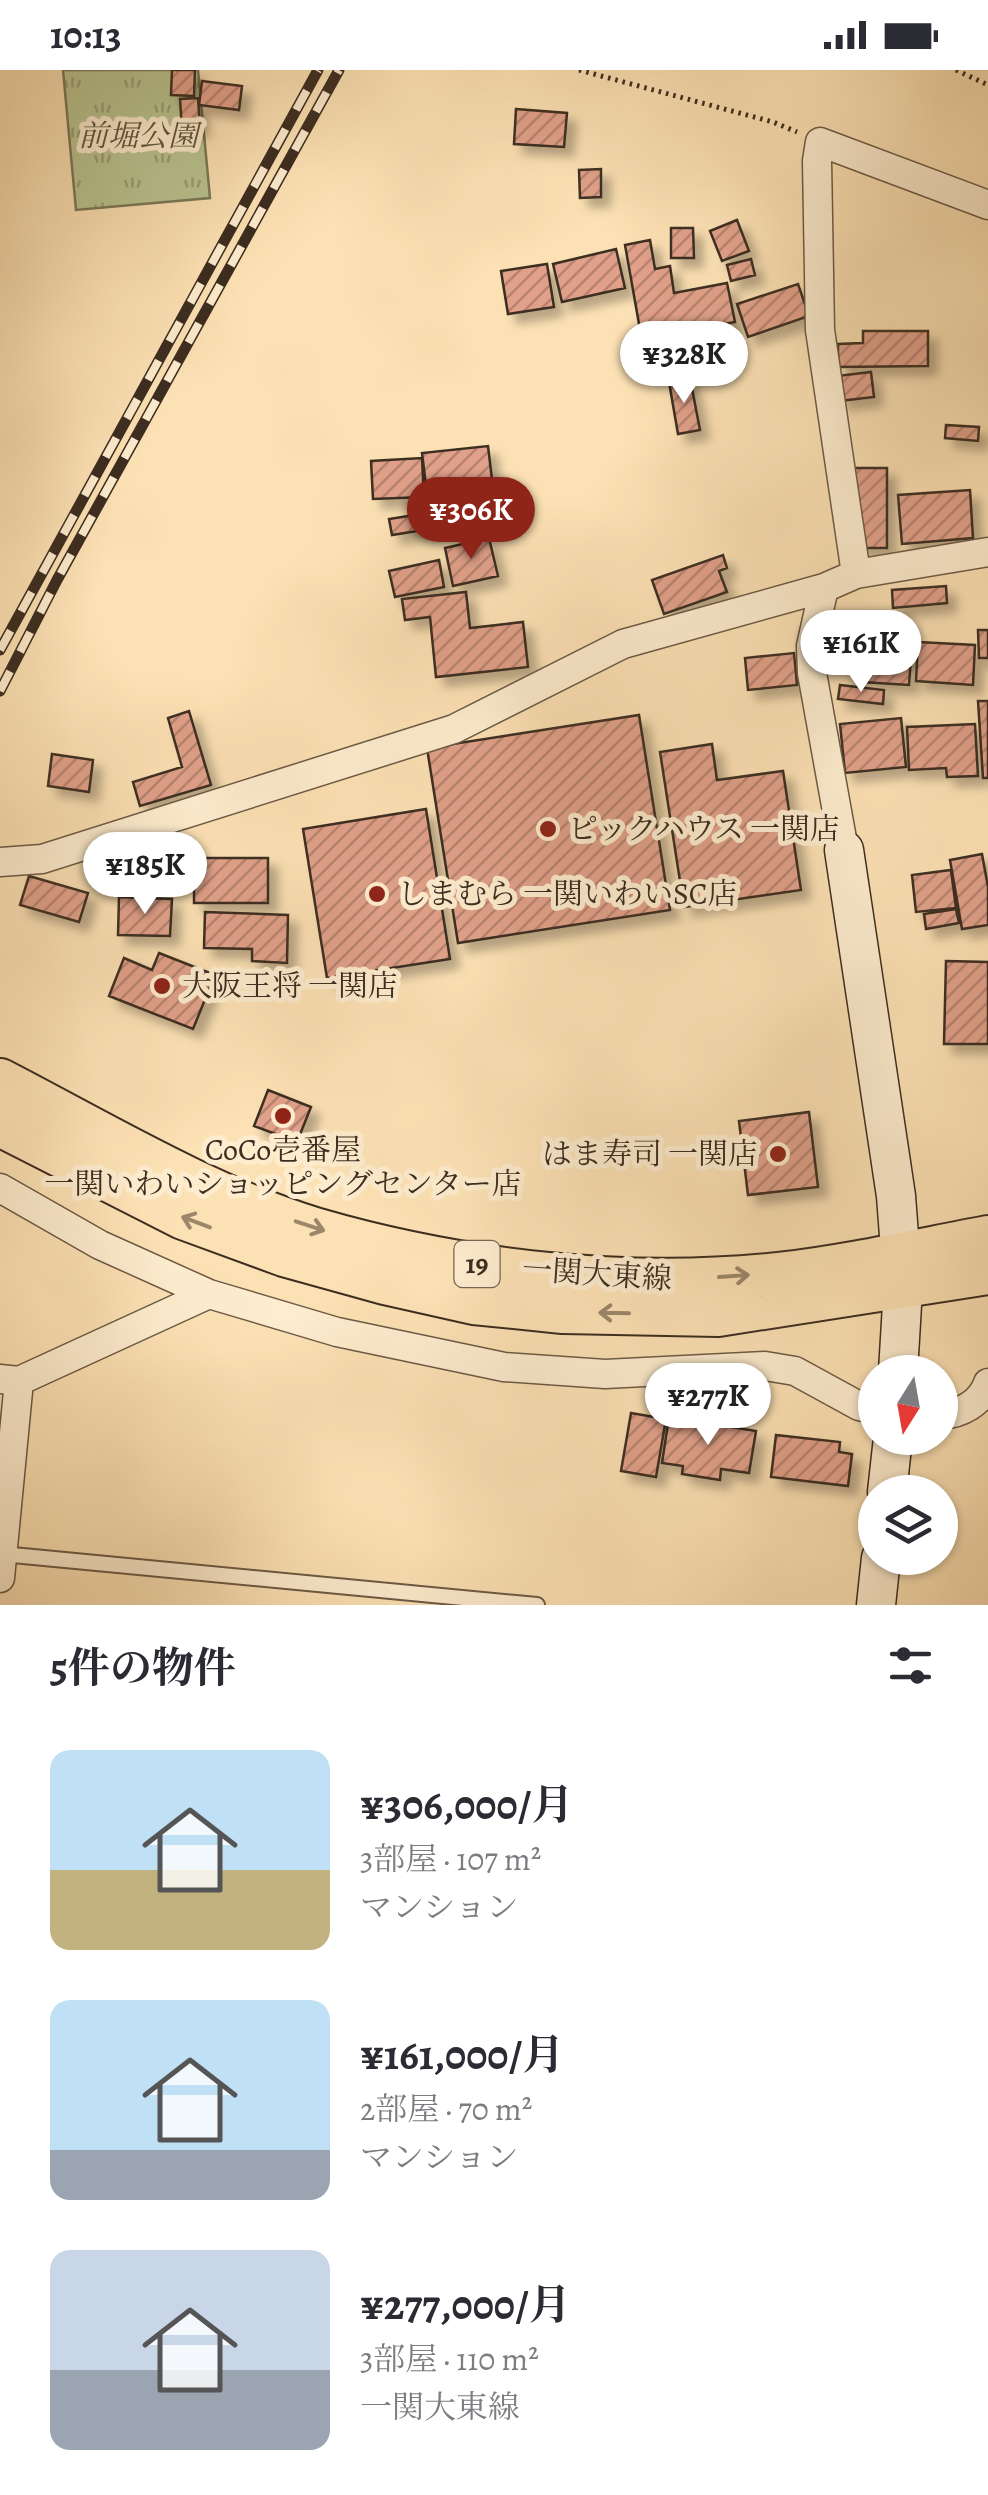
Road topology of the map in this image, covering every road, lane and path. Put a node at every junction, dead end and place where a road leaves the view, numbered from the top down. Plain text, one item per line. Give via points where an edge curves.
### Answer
1 (578, 70) edge
2 (956, 70) edge
3 (988, 85) edge
4 (820, 142) junction
5 (988, 206) edge
6 (988, 552) edge
7 (856, 574) junction
8 (824, 588) junction
9 (844, 850) joint
10 (0, 862) edge
11 (0, 1080) edge
12 (0, 1125) edge
13 (0, 1188) edge
14 (988, 1237) edge
15 (902, 1271) junction
16 (988, 1273) edge
17 (210, 1294) junction
18 (899, 1355) edge
19 (10, 1380) edge
20 (988, 1383) edge
21 (858, 1405) edge
22 (958, 1411) edge
23 (1, 1566) edge
24 (879, 1575) edge
25 (537, 1605) edge
26 (876, 1605) edge

1 - 4 path via 774,122
2 - 3 path
4 - 5 street
4 - 7 street via 820,330
6 - 7 street
7 - 8 street
8 - 9 street via 812,673
8 - 10 street via 624,644 454,728 42,859
9 - 15 street
11 -> 15 main road, 一関大東線 / 19 via 220,1192 312,1228 424,1256 677,1280
15 -> 12 main road, 一関大東線 / 19 via 718,1316 474,1303 284,1255 183,1218
13 - 17 street via 100,1245
14 - 15 main road, 一関大東線 / 19
15 - 16 main road, 一関大東線 / 19
15 - 18 street
17 - 19 street
17 - 21 street via 337,1332 504,1367 605,1374 765,1366 795,1371
19 - 23 street
20 - 22 street via 974,1404
23 - 25 lane
24 - 26 street

